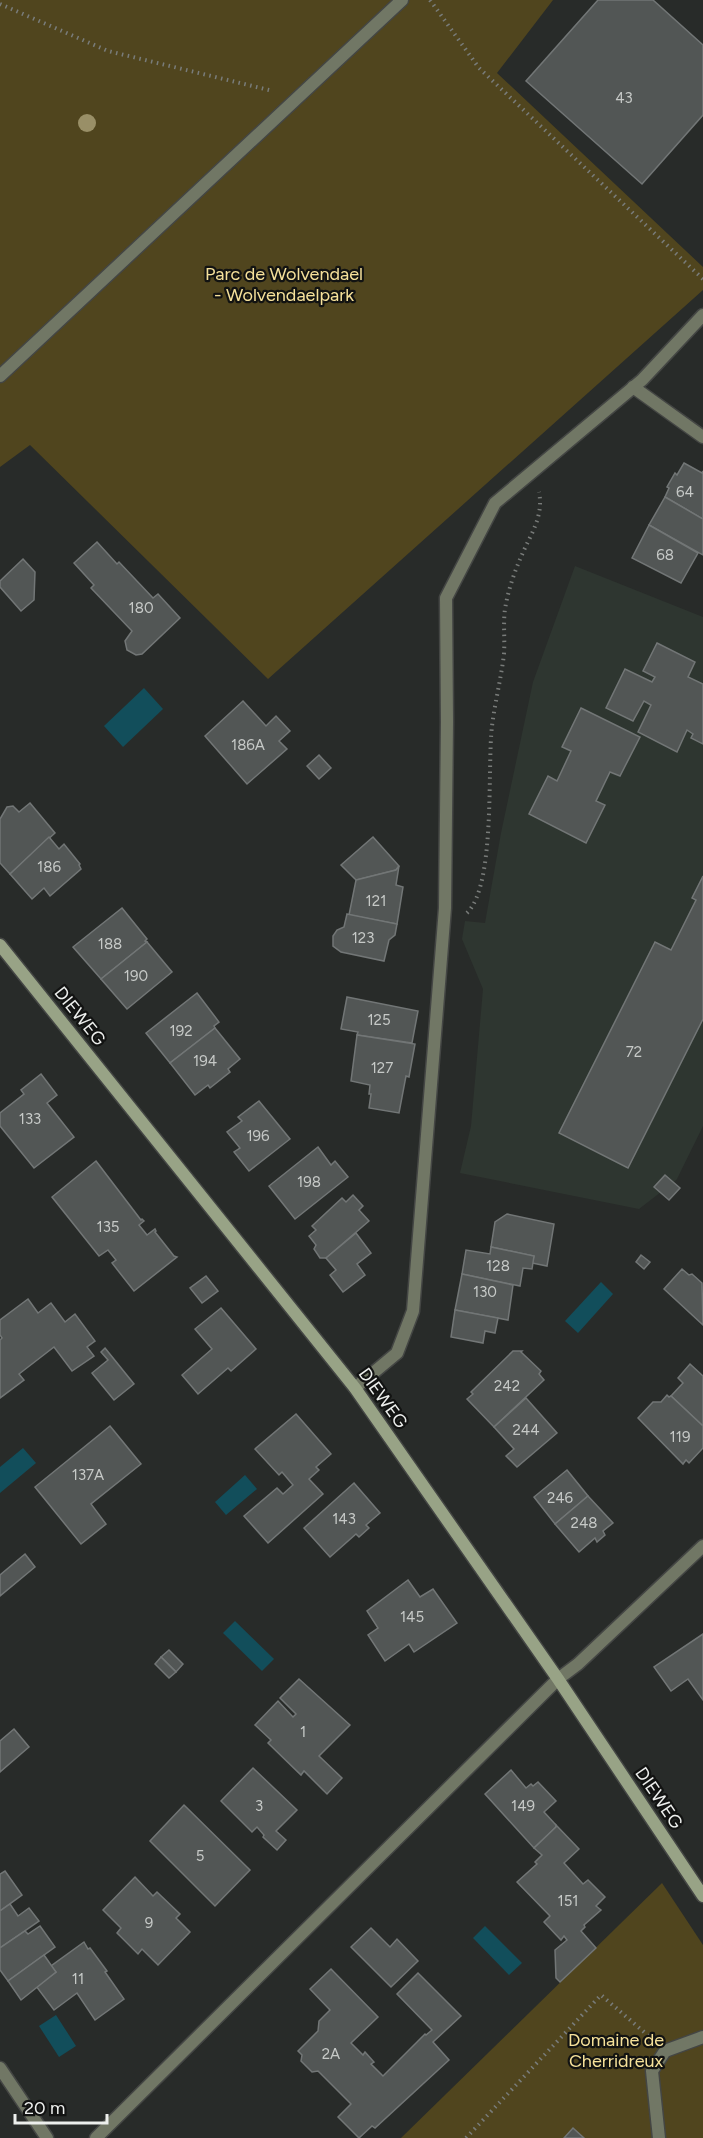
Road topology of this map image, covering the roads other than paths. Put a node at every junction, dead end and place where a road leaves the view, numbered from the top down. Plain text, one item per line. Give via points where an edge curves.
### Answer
1 (402, 0) edge
2 (703, 315) edge
3 (0, 376) edge
4 (633, 387) junction
5 (703, 437) edge
6 (0, 945) edge
7 (355, 1388) junction
8 (703, 1546) edge
9 (558, 1678) junction
10 (703, 1896) edge
11 (703, 2037) edge
12 (0, 2068) edge
13 (47, 2138) edge
14 (96, 2138) edge
15 (658, 2138) edge

1 - 3 street
2 - 4 street
4 - 5 street
4 - 7 street via 495,503 446,598 443,934 414,1311 397,1353
6 - 7 street, DIEWEG
7 - 9 street, DIEWEG
8 - 9 street via 578,1664
9 - 10 street, DIEWEG
9 - 14 street
11 - 15 street via 665,2051 652,2071
12 - 13 street

